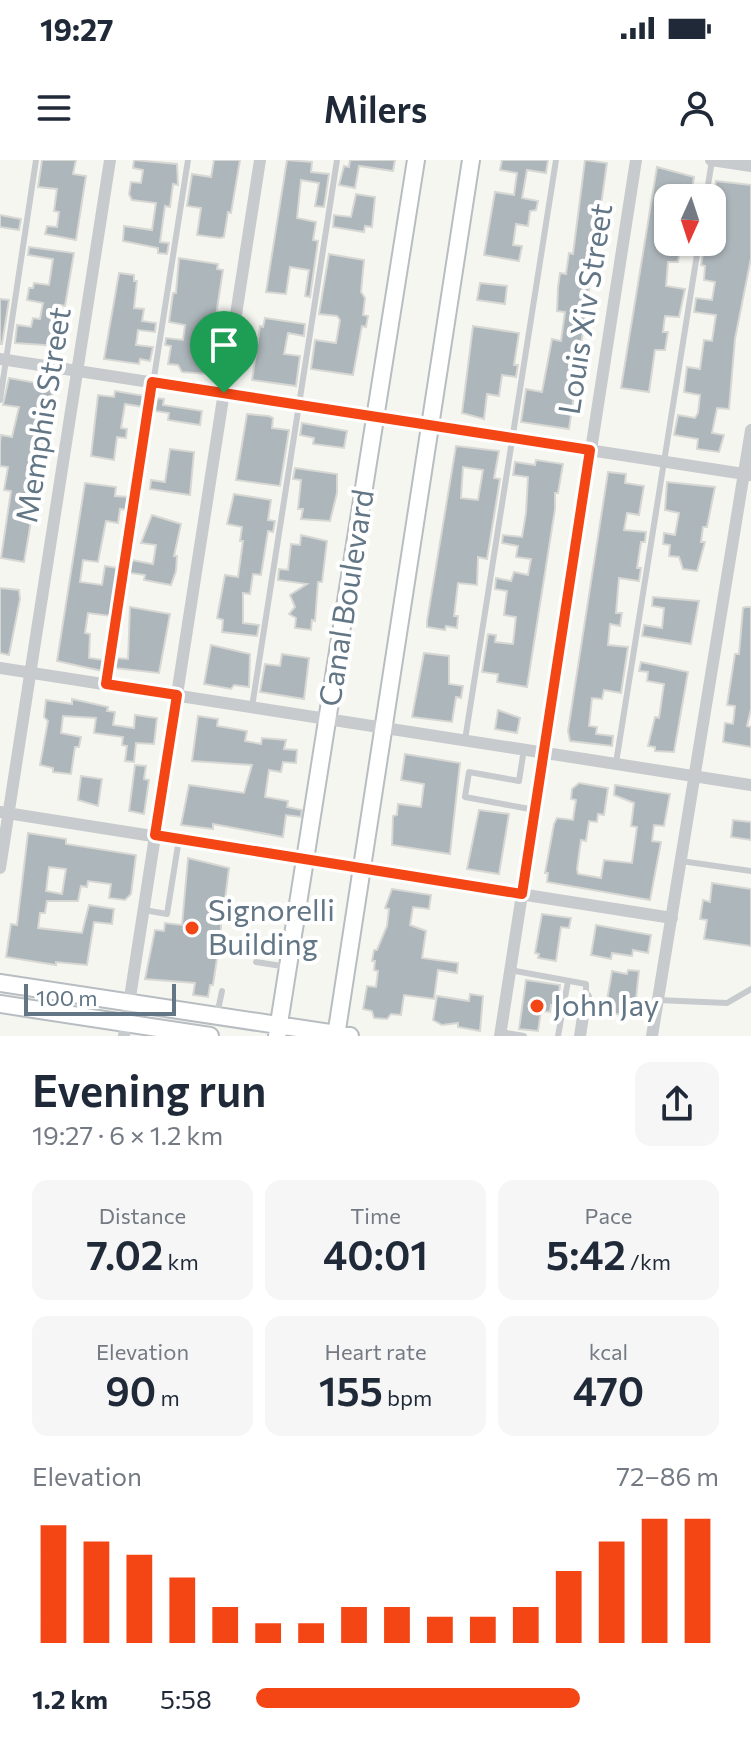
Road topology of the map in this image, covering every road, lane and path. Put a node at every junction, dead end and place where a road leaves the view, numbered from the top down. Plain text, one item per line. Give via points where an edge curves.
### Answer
1 (36, 160) edge
2 (110, 160) edge
3 (188, 160) edge
4 (260, 160) edge
5 (337, 160) edge
6 (416, 160) edge
7 (471, 160) edge
8 (556, 160) edge
9 (636, 160) edge
10 (711, 160) edge
11 (751, 166) edge
12 (708, 184) edge
13 (697, 256) edge
14 (3, 359) edge
15 (78, 371) junction
16 (152, 382) junction
17 (224, 393) junction
18 (0, 400) edge
19 (300, 405) junction
20 (376, 417) junction
21 (429, 425) junction
22 (751, 430) edge
23 (512, 438) junction
24 (590, 450) junction
25 (665, 462) junction
26 (748, 475) edge
27 (0, 668) edge
28 (30, 673) junction
29 (106, 684) junction
30 (177, 695) junction
31 (252, 707) junction
32 (328, 719) junction
33 (382, 727) junction
34 (465, 740) junction
35 (524, 749) junction
36 (544, 752) junction
37 (616, 763) junction
38 (695, 776) junction
39 (751, 785) edge
40 (535, 810) junction
41 (4, 813) edge
42 (155, 835) junction
43 (179, 839) junction
44 (306, 861) junction
45 (681, 861) junction
46 (0, 868) edge
47 (360, 868) junction
48 (751, 871) edge
49 (522, 894) junction
50 (144, 910) junction
51 (672, 918) junction
52 (259, 943) dead end
53 (291, 949) junction
54 (256, 962) dead end
55 (288, 967) junction
56 (510, 970) junction
57 (568, 981) junction
58 (0, 983) edge
59 (751, 989) edge
60 (54, 991) junction
61 (222, 991) dead end
62 (586, 997) joint
63 (657, 1000) junction
64 (130, 1003) junction
65 (0, 1004) edge
66 (51, 1012) junction
67 (217, 1015) junction
68 (125, 1030) edge
69 (278, 1030) edge
70 (501, 1034) edge
71 (341, 1035) edge
72 (212, 1036) edge
73 (524, 1036) edge
74 (558, 1036) edge
75 (580, 1036) edge
76 (652, 1036) edge

1 - 14 lane
2 - 15 street, Memphis Street
3 - 16 lane
4 - 17 street
5 - 19 lane
6 - 20 main road, Canal Boulevard
7 - 21 main road, Canal Boulevard
8 - 23 lane
9 - 24 street, Louis Xiv Street
10 - 11 street
10 - 12 lane
13 - 25 lane
14 - 15 street
14 - 18 lane
15 - 16 street
15 - 28 street, Memphis Street
16 - 17 street
16 - 29 lane
17 - 19 street
17 - 30 street
19 - 20 street
19 - 31 lane
20 - 21 street
20 - 32 main road, Canal Boulevard
21 - 23 street
21 - 33 main road, Canal Boulevard
22 - 26 street
23 - 24 street
23 - 34 lane
24 - 25 street
24 - 36 street, Louis Xiv Street
25 - 26 street
25 - 37 lane
26 - 38 street
27 - 28 street
28 - 29 street
28 - 41 street, Memphis Street
29 - 30 street
30 - 31 street
30 - 42 street
31 - 32 street
32 - 33 street
32 - 44 main road, Canal Boulevard
33 - 34 street
33 - 47 main road, Canal Boulevard
34 - 35 street
35 - 36 street
35 - 40 lane via 519,781 469,772 465,797
36 - 37 street
36 - 40 street, Louis Xiv Street
37 - 38 street
38 - 39 street
38 - 45 street
40 - 49 street, Louis Xiv Street
41 - 42 street
41 - 46 street, Memphis Street
42 - 43 street
42 - 50 street
43 - 44 street via 244,856
43 - 50 lane via 167,914
44 - 47 street
44 - 53 main road, Canal Boulevard
45 - 48 lane
45 - 51 street
47 - 49 street
47 - 71 main road, Canal Boulevard
49 - 51 street
49 - 56 street, Louis Xiv Street
50 - 64 street
51 - 63 street
52 - 53 lane
53 - 55 main road, Canal Boulevard
54 - 55 lane
55 - 69 main road, Canal Boulevard
56 - 57 lane
56 - 70 street, Louis Xiv Street
57 - 62 lane via 586,984
57 - 74 lane
58 - 60 main road
59 - 63 lane via 727,1003
60 - 64 main road
60 - 66 main road
61 - 67 lane
62 - 75 street
63 - 76 street
64 - 67 main road
64 - 68 street
65 - 66 main road
66 - 68 main road
67 - 69 main road
67 - 72 main road
68 - 72 main road
69 - 71 main road
70 - 73 lane

